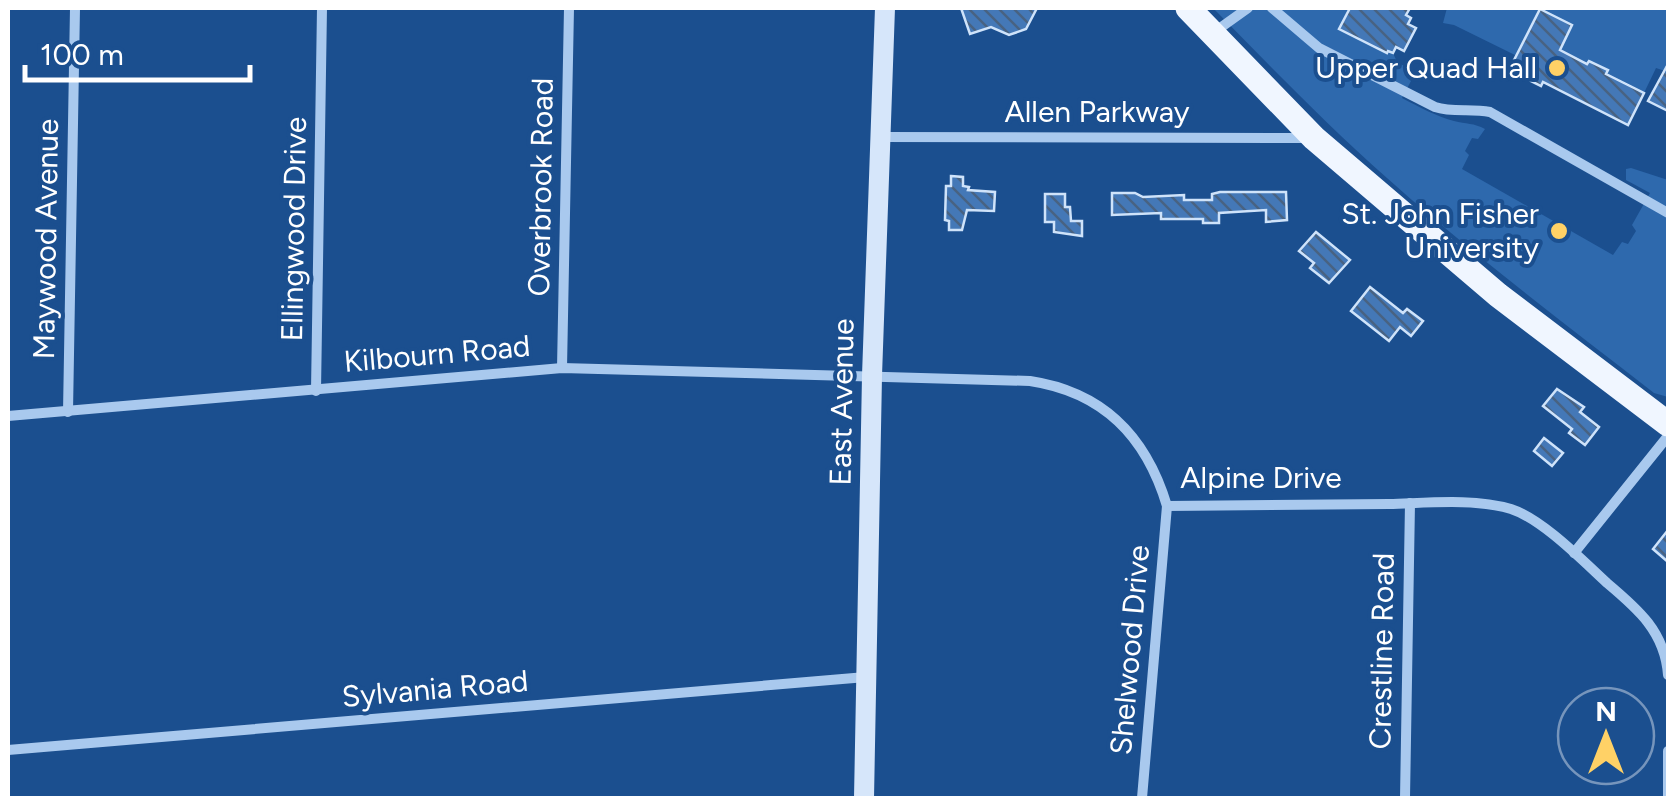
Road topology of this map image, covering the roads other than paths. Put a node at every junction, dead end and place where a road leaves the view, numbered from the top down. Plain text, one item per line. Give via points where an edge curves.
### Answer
1 (75, 8) edge
2 (322, 8) edge
3 (569, 8) edge
4 (885, 8) edge
5 (1188, 8) edge
6 (1248, 8) edge
7 (1272, 8) edge
8 (1213, 33) junction
9 (880, 137) junction
10 (1314, 138) junction
11 (1668, 213) edge
12 (562, 368) junction
13 (872, 376) junction
14 (316, 390) junction
15 (68, 412) junction
16 (8, 416) edge
17 (1668, 424) edge
18 (1668, 436) edge
19 (1410, 504) junction
20 (1168, 506) junction
21 (1574, 554) junction
22 (1668, 675) edge
23 (867, 677) junction
24 (8, 750) edge
25 (1668, 751) edge
26 (864, 798) edge
27 (1142, 798) edge
28 (1405, 798) edge
29 (1668, 798) edge

1 - 15 street, Maywood Avenue
2 - 14 street, Ellingwood Drive
3 - 12 street, Overbrook Road
4 - 9 main road, East Avenue
5 - 8 main road
6 - 8 street
7 - 11 street via 1319,48 1435,107 1490,112
8 - 10 main road
9 - 10 street, Allen Parkway
9 - 13 main road, East Avenue
10 - 17 main road via 1498,294
12 - 13 street, Kilbourn Road
12 - 14 street, Kilbourn Road
13 - 20 street, Alpine Drive via 1030,380 1076,391 1116,418 1140,446
13 - 23 main road, East Avenue
14 - 15 street, Kilbourn Road
15 - 16 street, Kilbourn Road
18 - 21 street
19 - 20 street, Alpine Drive
19 - 21 street, Alpine Drive via 1512,510
19 - 28 street, Crestline Road
20 - 27 street, Shelwood Drive
21 - 22 street, Alpine Drive via 1650,623
23 - 24 street, Sylvania Road
23 - 26 main road, East Avenue
25 - 29 street

